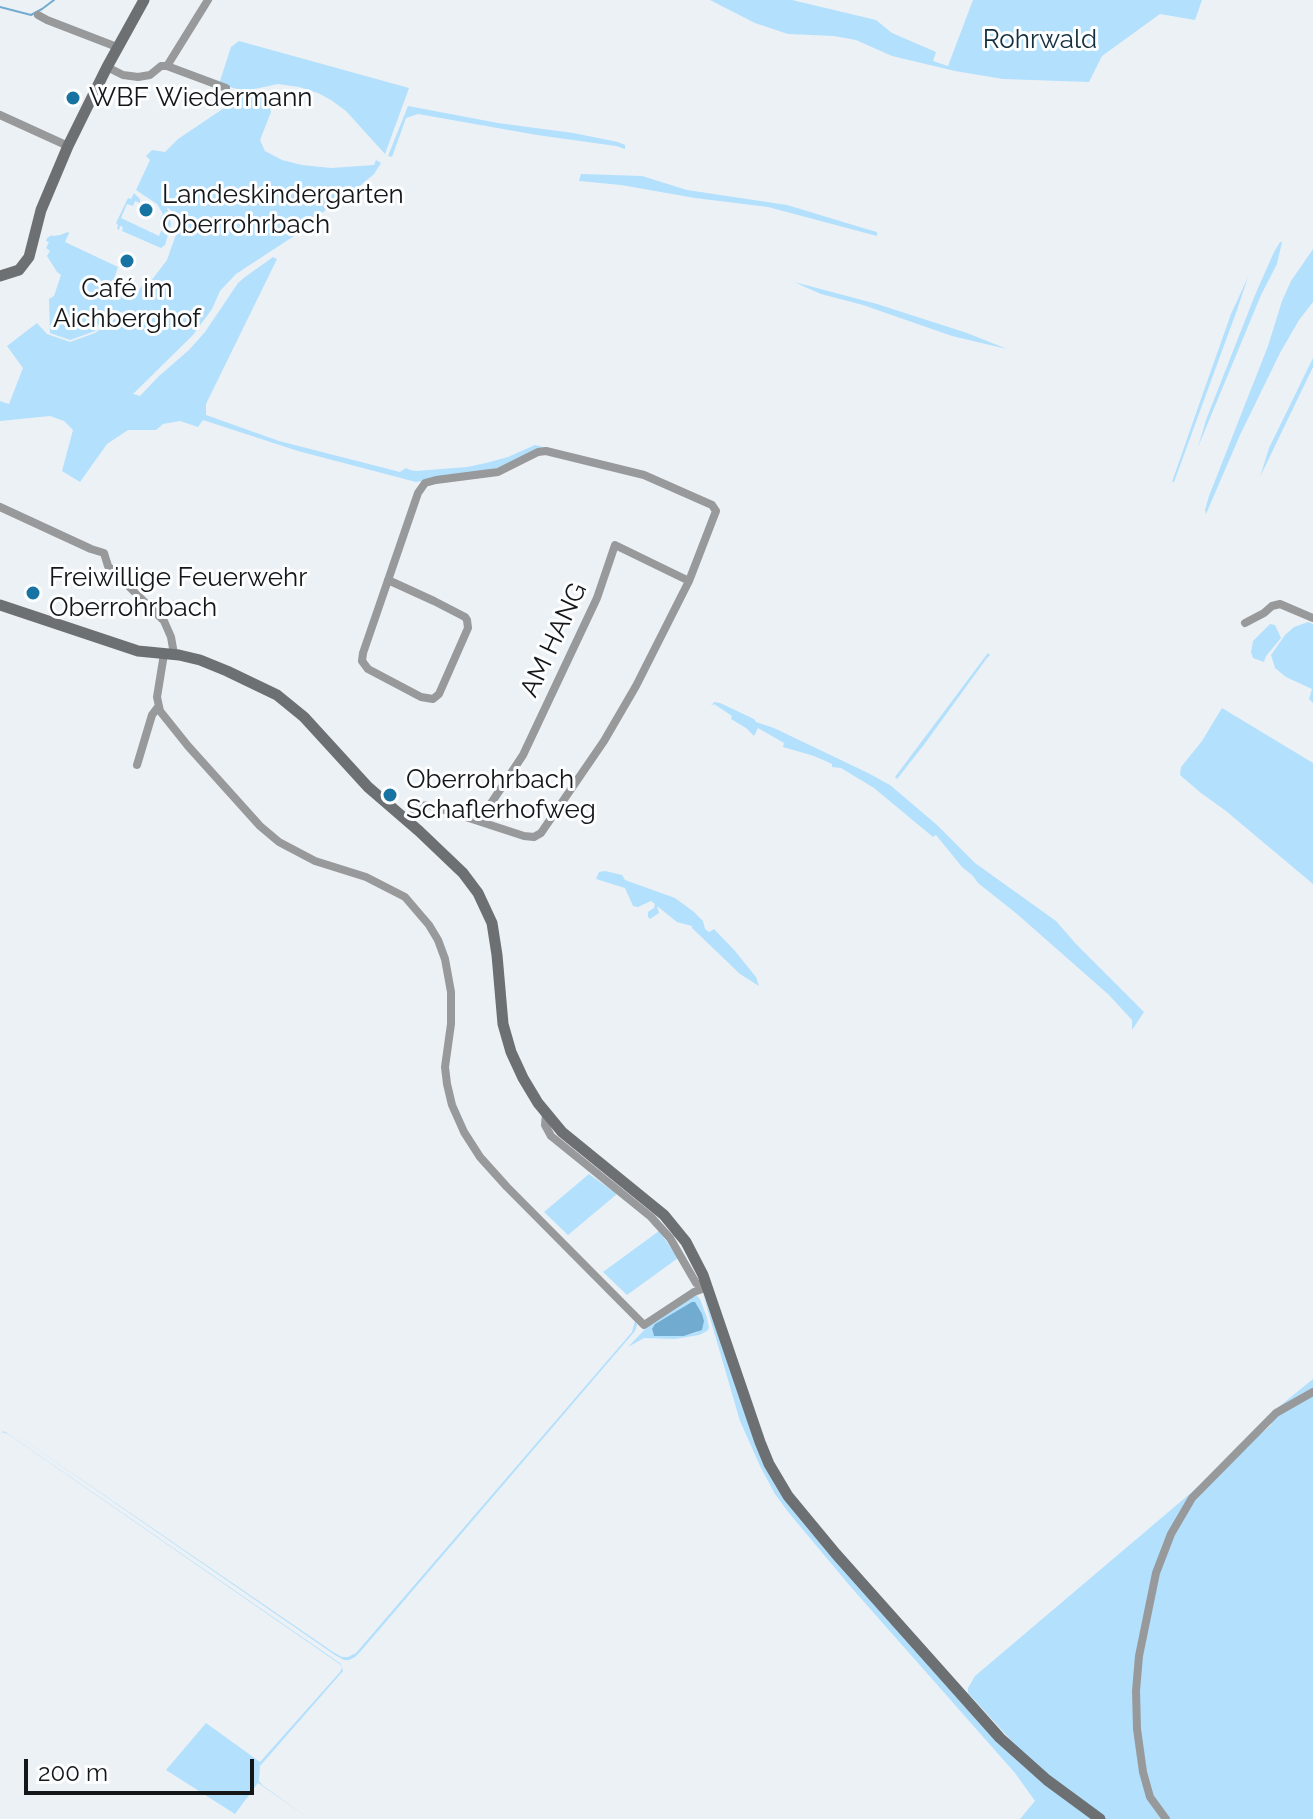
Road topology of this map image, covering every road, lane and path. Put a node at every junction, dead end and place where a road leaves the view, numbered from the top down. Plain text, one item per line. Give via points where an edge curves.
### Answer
1 (144, 0) edge
2 (208, 0) edge
3 (38, 15) dead end
4 (117, 47) junction
5 (167, 66) junction
6 (107, 67) junction
7 (226, 88) dead end
8 (0, 115) edge
9 (68, 146) junction
10 (0, 276) edge
11 (0, 507) edge
12 (388, 580) junction
13 (689, 581) junction
14 (0, 605) edge
15 (1313, 618) edge
16 (1245, 623) dead end
17 (169, 654) junction
18 (158, 707) junction
19 (137, 765) dead end
20 (406, 820) junction
21 (480, 820) junction
22 (707, 1287) junction
23 (1313, 1392) edge
24 (1100, 1819) edge
25 (1166, 1819) edge

1 - 4 main road
2 - 5 street
3 - 4 street
4 - 6 main road
5 - 6 street via 138,77
5 - 7 street
6 - 9 main road
8 - 9 street
9 - 10 main road via 41,210 29,257 19,270
11 - 17 street via 104,553 108,566 164,621 171,637
12 - 12 street via 362,664 433,699 468,628 467,620
12 - 13 street via 425,483 498,472 541,451 636,472 715,508
13 - 21 street via 604,741 541,833 524,836
13 - 21 street, AM HANG via 615,545 597,598 523,755
14 - 17 main road via 132,649
15 - 16 street via 1276,604
17 - 18 street
17 - 20 main road via 218,667 283,699
18 - 19 street
18 - 22 street via 274,838 315,861 366,877 405,897 429,925 445,959 451,992 445,1067 452,1105 480,1157 507,1187 644,1325
20 - 21 street via 426,805
20 - 22 main road via 463,873 486,908 495,937 506,1034 523,1078 569,1139 673,1225 693,1253
22 - 24 main road via 760,1442 788,1496 1000,1738
23 - 25 street via 1276,1413 1192,1498 1156,1573 1139,1656 1137,1729 1150,1797

